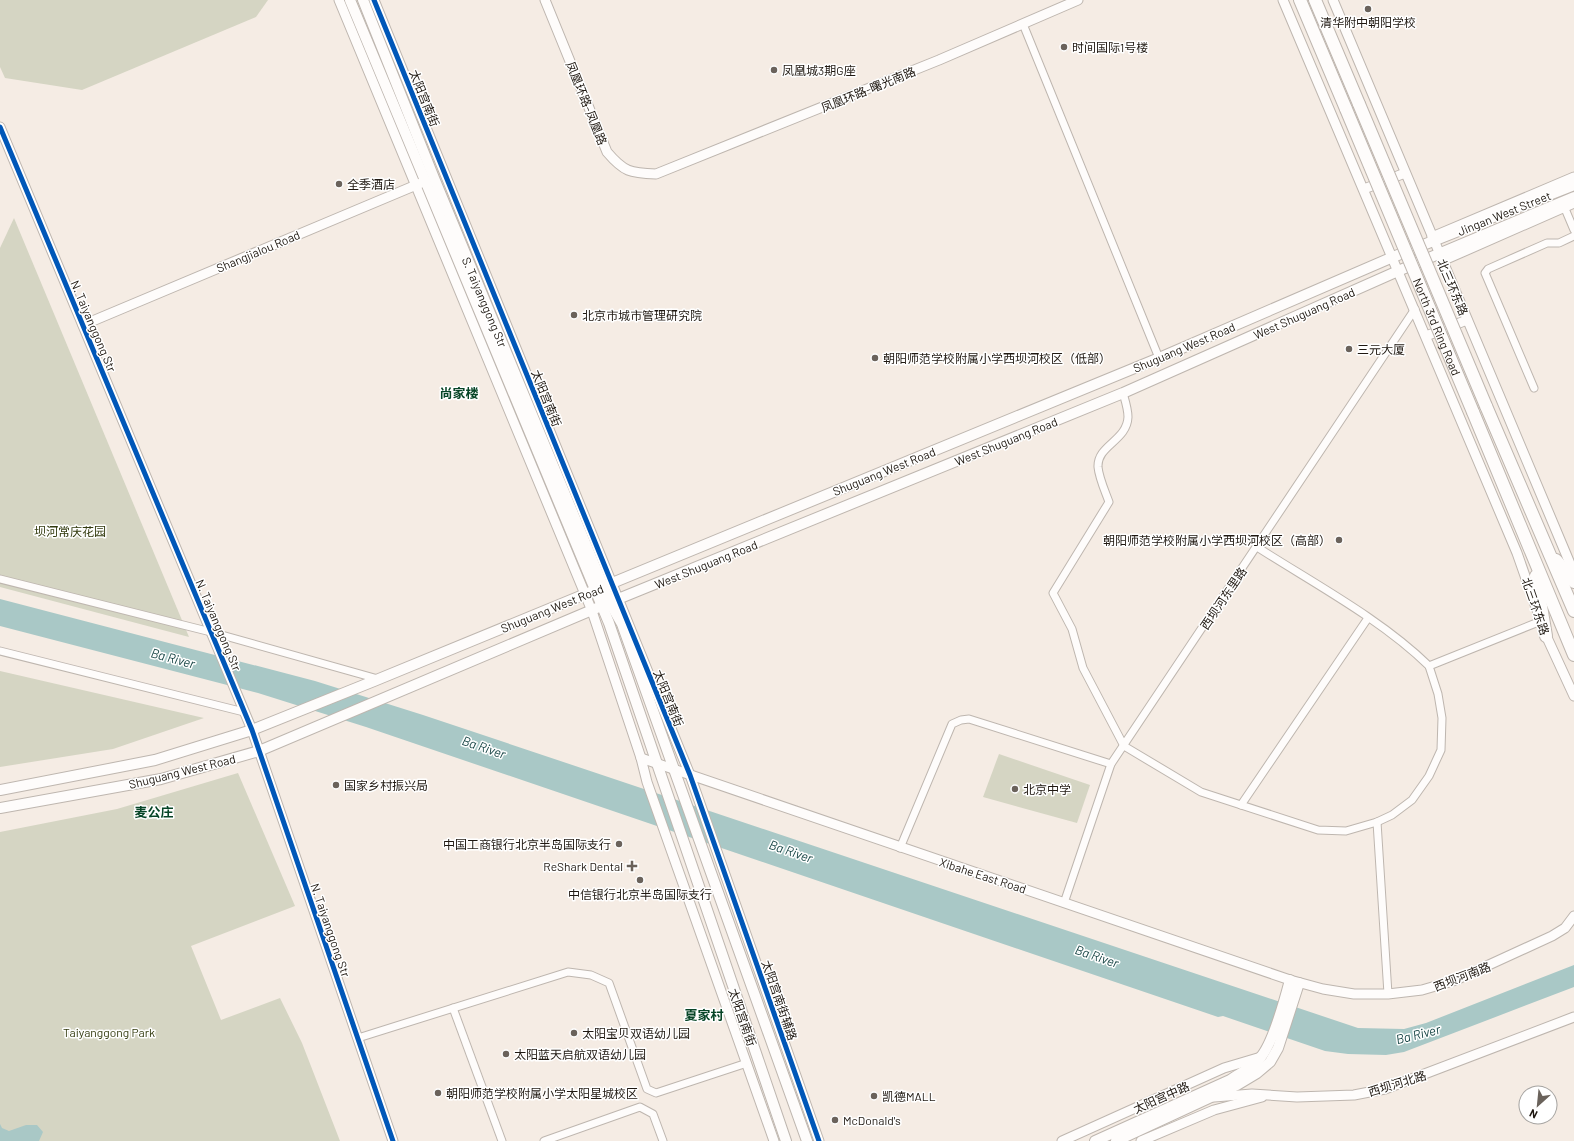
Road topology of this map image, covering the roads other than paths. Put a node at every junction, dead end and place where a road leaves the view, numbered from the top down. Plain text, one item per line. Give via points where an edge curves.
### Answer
1 (340, 0) edge
2 (350, 0) edge
3 (363, 0) edge
4 (374, 0) edge
5 (545, 0) edge
6 (1078, 0) edge
7 (1283, 0) edge
8 (1300, 0) edge
9 (1315, 0) edge
10 (1333, 0) edge
11 (1023, 24) junction
12 (0, 127) edge
13 (1405, 172) junction
14 (656, 174) joint
15 (425, 181) junction
16 (1574, 182) edge
17 (1364, 189) junction
18 (1574, 197) edge
19 (1574, 203) edge
20 (1563, 204) junction
21 (1574, 230) edge
22 (1433, 239) junction
23 (1572, 239) edge
24 (1393, 257) junction
25 (1440, 258) junction
26 (1398, 271) junction
27 (1415, 309) junction
28 (1467, 320) junction
29 (83, 325) junction
30 (1426, 336) junction
31 (1159, 358) junction
32 (1534, 388) dead end
33 (1123, 393) junction
34 (1544, 545) junction
35 (1257, 547) junction
36 (1534, 557) junction
37 (1574, 572) edge
38 (0, 579) edge
39 (1574, 582) edge
40 (599, 588) junction
41 (606, 605) junction
42 (1574, 611) edge
43 (1368, 618) junction
44 (1541, 621) junction
45 (211, 632) junction
46 (1546, 636) junction
47 (0, 651) edge
48 (1574, 654) edge
49 (1429, 666) junction
50 (376, 680) junction
51 (1574, 696) edge
52 (244, 712) junction
53 (252, 730) junction
54 (1124, 746) junction
55 (259, 751) junction
56 (641, 758) junction
57 (656, 763) junction
58 (1111, 764) junction
59 (676, 770) junction
60 (690, 775) junction
61 (0, 790) edge
62 (700, 805) joint
63 (1240, 805) junction
64 (0, 808) edge
65 (1377, 822) junction
66 (900, 848) junction
67 (1064, 903) junction
68 (1574, 916) edge
69 (1294, 986) junction
70 (1388, 994) junction
71 (453, 1008) junction
72 (1574, 1017) edge
73 (358, 1038) junction
74 (1273, 1047) junction
75 (1261, 1057) junction
76 (747, 1063) junction
77 (1272, 1094) junction
78 (1211, 1097) junction
79 (393, 1141) edge
80 (502, 1141) edge
81 (544, 1141) edge
82 (663, 1141) edge
83 (774, 1141) edge
84 (786, 1141) edge
85 (808, 1141) edge
86 (819, 1141) edge
87 (1063, 1141) edge
88 (1095, 1141) edge
89 (1116, 1141) edge
90 (1141, 1141) edge

1 - 15 street, 太阳宫南街
2 - 15 main road, 太阳宫南街
3 - 15 main road, S. Taiyanggong Str
4 - 40 street, 太阳宫南街
5 - 14 street, 凤凰环路-凤凰路 via 607,152 619,166 634,173
6 - 11 street, 凤凰环路-曙光南路
7 - 17 street
8 - 36 highway, North 3rd Ring Road, bridge
9 - 34 highway, North 3rd Ring Road, bridge
10 - 13 street, 北三环东路
11 - 14 street, 凤凰环路-曙光南路
11 - 31 street
12 - 29 street, N. Taiyanggong Str
13 - 17 street
13 - 22 street, 北三环东路
15 - 29 street, Shangjialou Road
15 - 40 main road, S. Taiyanggong Str
15 - 40 street, 太阳宫南街
16 - 22 main road, Jingan West Street
16 - 22 street via 1549,186
17 - 24 street
18 - 20 main road, Jingan West Street
19 - 20 street
20 - 21 street
20 - 25 main road, Jingan West Street
22 - 24 main road, Jingan West Street
22 - 25 street, 北三环东路
23 - 32 street via 1547,244 1488,269 1485,273
24 - 26 street, 北三环东路
24 - 31 main road, Shuguang West Road
25 - 26 main road, Jingan West Street
25 - 28 street, 北三环东路
26 - 27 street, 北三环东路
26 - 33 main road, West Shuguang Road
27 - 30 street, 北三环东路
27 - 35 street, 西坝河东里路
28 - 30 street
28 - 37 street, 北三环东路
29 - 45 street, N. Taiyanggong Str
30 - 44 street, 北三环东路 via 1517,552
31 - 40 main road, Shuguang West Road
33 - 41 main road, West Shuguang Road
33 - 54 street via 1128,416 1127,426 1121,437 1101,452 1098,466 1109,502 1053,593 1072,629 1083,668
34 - 39 highway
34 - 42 highway, North 3rd Ring Road
35 - 43 street
35 - 54 street, 西坝河东里路
36 - 46 highway
36 - 48 highway, North 3rd Ring Road
38 - 45 street
40 - 41 main road, S. Taiyanggong Str
40 - 41 street, 太阳宫南街
40 - 50 main road, Shuguang West Road
41 - 55 main road, Shuguang West Road
41 - 56 street, 太阳宫南街
41 - 57 main road, 太阳宫南街 via 609,623
41 - 59 main road, 太阳宫南街 via 622,624
41 - 60 street, 太阳宫南街
43 - 49 street
43 - 63 street
44 - 46 street, 北三环东路
44 - 49 street
45 - 50 street
45 - 52 street, N. Taiyanggong Str
46 - 51 street, 北三环东路
47 - 52 street
49 - 65 street via 1442,718 1441,750 1429,776 1412,800
50 - 53 main road, Shuguang West Road
52 - 53 street, N. Taiyanggong Str
53 - 55 street, N. Taiyanggong Str
53 - 61 main road, Shuguang West Road via 155,760
54 - 58 street, 西坝河东里路
54 - 63 street via 1201,792
55 - 64 main road, Shuguang West Road via 161,779
55 - 73 street, N. Taiyanggong Str
56 - 57 street, Xibahe East Road
56 - 76 street, 太阳宫南街 via 649,788
57 - 59 street, Xibahe East Road
57 - 84 main road, 太阳宫南街
58 - 66 street via 969,719 960,720 952,724
58 - 67 street, 西坝河东里路
59 - 60 street, Xibahe East Road
59 - 85 main road, 太阳宫南街
60 - 62 street, 太阳宫南街
60 - 66 street, Xibahe East Road
62 - 86 street, 太阳宫南街辅路
63 - 65 street via 1318,830 1346,831
65 - 70 street
66 - 67 street, Xibahe East Road
67 - 69 street, Xibahe East Road
68 - 70 street, 西坝河南路 via 1565,928 1552,936 1456,980 1438,987
69 - 70 street, 西坝河南路 via 1338,992
69 - 74 main road
71 - 73 street
71 - 76 street via 568,972 591,975 609,983 647,1089 656,1093
71 - 80 street
72 - 77 street, 西坝河北路 via 1385,1089 1354,1095 1297,1097
73 - 79 street, N. Taiyanggong Str
74 - 75 main road, 太阳宫中路
74 - 78 main road, 太阳宫中路 via 1270,1062 1257,1073
75 - 87 street, 太阳宫中路 via 1224,1068
75 - 88 main road, 太阳宫中路 via 1250,1068 1230,1080
76 - 83 street, 太阳宫南街
77 - 78 street, 西坝河北路
77 - 90 street via 1214,1110
78 - 89 main road, 太阳宫中路
81 - 82 street via 640,1107 653,1114

